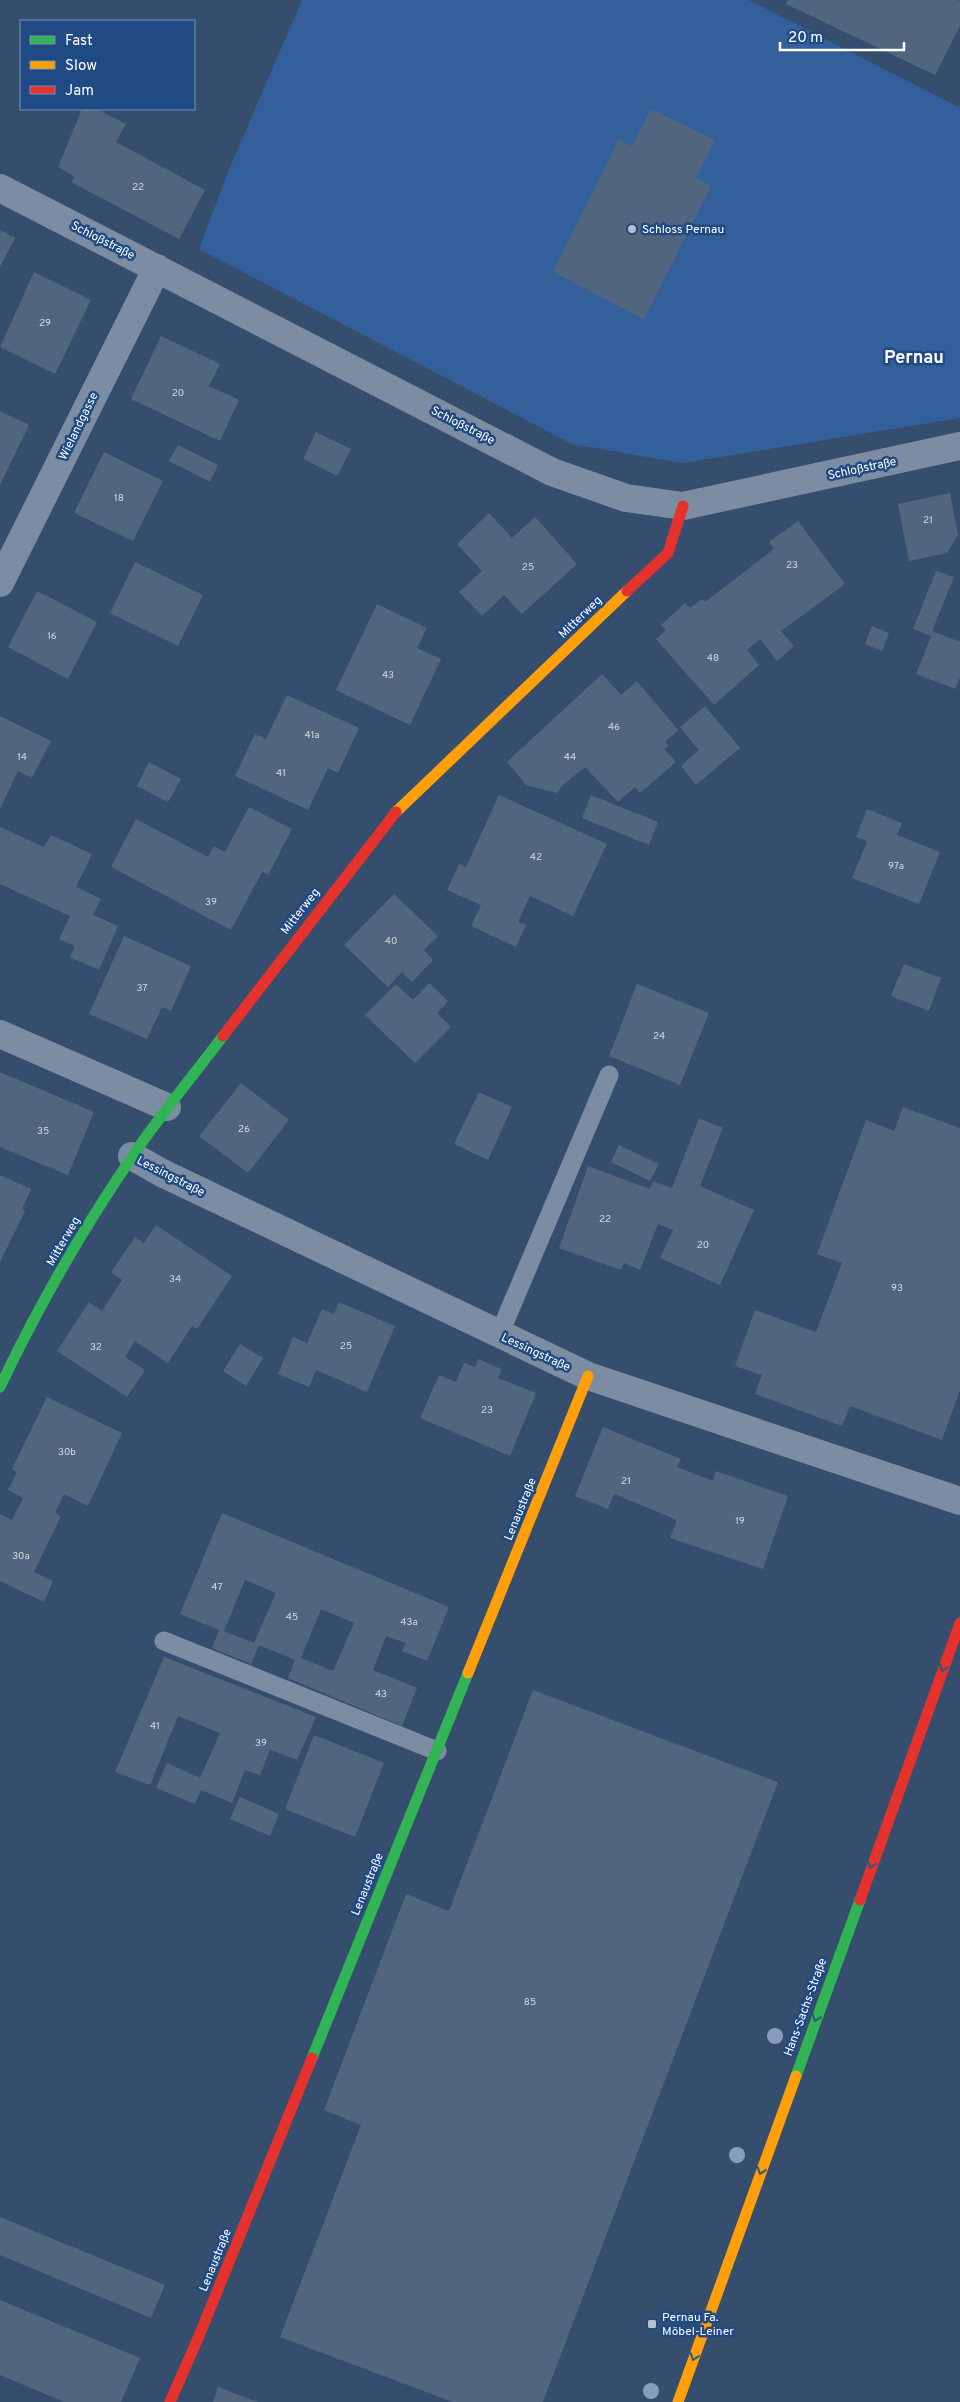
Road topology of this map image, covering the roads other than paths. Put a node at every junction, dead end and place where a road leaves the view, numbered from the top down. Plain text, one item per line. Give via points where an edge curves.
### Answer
1 (0, 188) edge
2 (157, 268) junction
3 (960, 446) edge
4 (683, 506) junction
5 (0, 583) edge
6 (0, 1034) edge
7 (609, 1075) dead end
8 (167, 1107) junction
9 (132, 1156) junction
10 (500, 1335) junction
11 (588, 1376) junction
12 (0, 1387) edge
13 (960, 1502) edge
14 (960, 1623) edge
15 (164, 1641) dead end
16 (437, 1751) junction
17 (170, 2402) edge
18 (678, 2402) edge

1 - 2 street, Schloßstraße
2 - 4 street, Schloßstraße via 552,472 626,498
2 - 5 street, Wielandgasse
3 - 4 street, Schloßstraße
4 - 8 street, Mitterweg via 668,553 388,819
6 - 8 street
7 - 10 lane
8 - 9 street, Mitterweg
9 - 10 street, Lessingstraße
9 - 12 street, Mitterweg via 76,1244
10 - 11 street, Lessingstraße
11 - 13 street, Lessingstraße
11 - 16 street, Lenaustraße
14 -> 18 street, Hans-Sachs-Straße
15 - 16 lane
16 - 17 street, Lenaustraße

